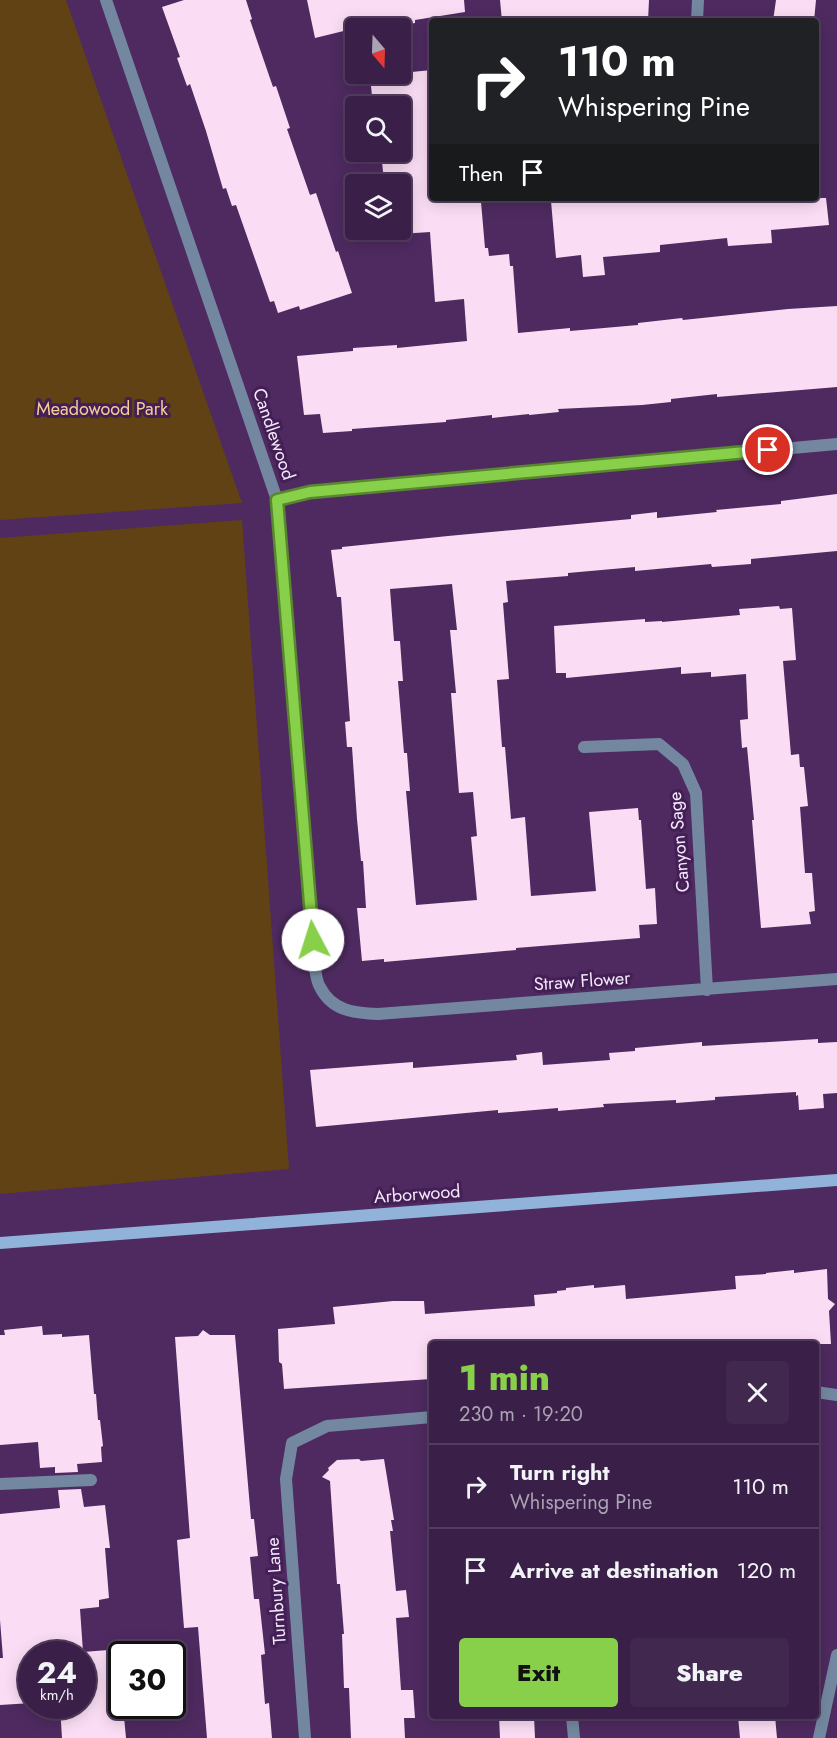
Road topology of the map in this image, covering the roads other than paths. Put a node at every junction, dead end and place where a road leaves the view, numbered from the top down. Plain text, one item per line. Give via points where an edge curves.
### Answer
1 (106, 0) edge
2 (698, 0) edge
3 (697, 18) edge
4 (837, 444) edge
5 (277, 500) junction
6 (584, 747) dead end
7 (837, 979) edge
8 (707, 990) junction
9 (331, 1003) joint
10 (837, 1180) edge
11 (0, 1243) edge
12 (819, 1392) edge
13 (837, 1395) edge
14 (429, 1417) edge
15 (91, 1480) dead end
16 (0, 1484) edge
17 (837, 1654) edge
18 (572, 1719) edge
19 (305, 1738) edge
20 (574, 1738) edge
21 (819, 1738) edge

1 - 5 street, Candlewood
2 - 3 street
4 - 5 street via 310,492
5 - 9 street, Candlewood via 314,964 319,986
6 - 8 street, Canyon Sage via 659,744 683,764 696,793
7 - 8 street, Straw Flower
8 - 9 street, Straw Flower via 378,1014 355,1013
10 - 11 street, Arborwood
12 - 13 street
14 - 19 street, Turnbury Lane via 327,1426 292,1443 286,1479
15 - 16 street
17 - 21 street
18 - 20 street

